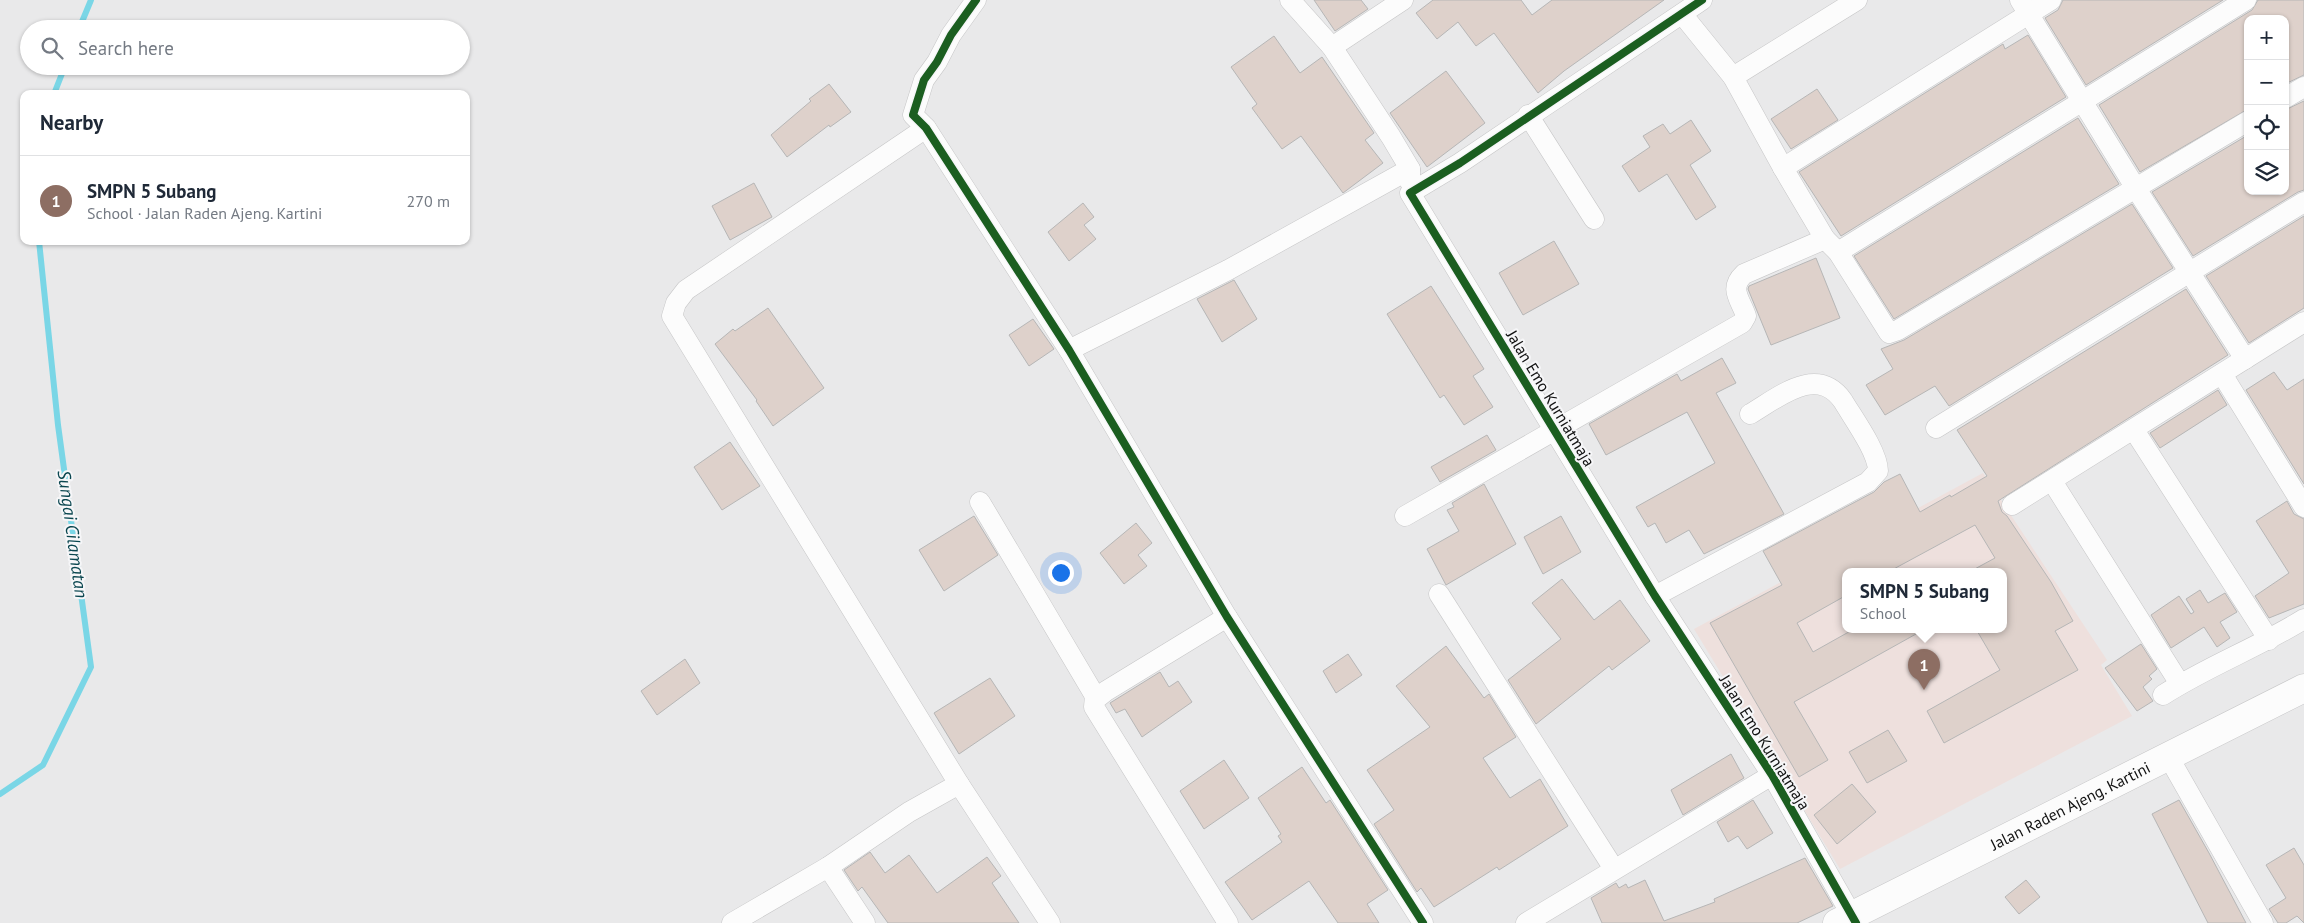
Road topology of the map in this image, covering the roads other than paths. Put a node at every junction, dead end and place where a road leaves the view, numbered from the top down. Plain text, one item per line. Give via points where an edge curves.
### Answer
1 (976, 0) edge
2 (1290, 0) edge
3 (1403, 0) edge
4 (1702, 0) edge
5 (1857, 0) edge
6 (2051, 0) edge
7 (2246, 0) edge
8 (2024, 7) edge
9 (1682, 14) junction
10 (1332, 47) junction
11 (1733, 77) junction
12 (2304, 87) edge
13 (2289, 96) edge
14 (2082, 101) junction
15 (1528, 116) junction
16 (2244, 122) edge
17 (926, 128) junction
18 (1783, 168) junction
19 (1410, 169) junction
20 (2135, 187) junction
21 (1410, 193) junction
22 (2304, 202) edge
23 (1594, 219) dead end
24 (1832, 246) junction
25 (2189, 272) junction
26 (2304, 322) edge
27 (1070, 350) junction
28 (2245, 359) junction
29 (2222, 374) junction
30 (1750, 414) dead end
31 (1936, 428) dead end
32 (1554, 429) junction
33 (2134, 430) junction
34 (2052, 481) junction
35 (980, 502) dead end
36 (2012, 505) dead end
37 (2304, 507) edge
38 (1405, 516) dead end
39 (1439, 594) dead end
40 (1655, 596) junction
41 (1227, 617) junction
42 (2304, 619) edge
43 (2269, 640) junction
44 (2180, 684) junction
45 (2304, 688) edge
46 (2163, 695) dead end
47 (1095, 696) junction
48 (2168, 756) junction
49 (1772, 775) junction
50 (959, 784) junction
51 (828, 867) junction
52 (1614, 868) junction
53 (1848, 921) edge
54 (732, 923) edge
55 (865, 923) edge
56 (1050, 923) edge
57 (1228, 923) edge
58 (1424, 923) edge
59 (1526, 923) edge
60 (2263, 923) edge

1 - 17 street via 924,80 913,115
2 - 10 street
3 - 10 street
4 - 9 street
5 - 11 street
6 - 8 street
7 - 14 street
8 - 14 street
8 - 18 street
9 - 11 street
9 - 15 street
10 - 19 street
11 - 18 street
12 - 13 street
14 - 20 street
14 - 24 street
15 - 21 street
15 - 23 street
16 - 20 street
17 - 27 street
17 - 50 street via 686,290 676,303 672,316
18 - 24 street
19 - 21 street
19 - 27 street via 1228,270
20 - 24 street via 1898,330 1889,332
20 - 25 street
21 - 32 street, Jalan Emo Kurniatmaja
22 - 25 street
24 - 32 street via 1744,274 1737,283 1736,294 1746,316 1742,323
25 - 28 street
25 - 31 street
26 - 28 street
27 - 41 street
28 - 29 street
29 - 33 street
29 - 37 street
30 - 40 street via 1802,384 1826,386 1843,401 1872,452 1878,471 1868,482
32 - 38 street
32 - 40 street, Jalan Emo Kurniatmaja
33 - 34 street
33 - 43 street
34 - 36 street
34 - 44 street
35 - 47 street
39 - 52 street
40 - 49 street, Jalan Emo Kurniatmaja
41 - 47 street via 1096,700
41 - 58 street
42 - 43 street
43 - 44 street
44 - 46 street
45 - 48 main road, Jalan Raden Ajeng. Kartini
47 - 57 street via 1095,710
48 - 53 main road, Jalan Raden Ajeng. Kartini
48 - 60 street
49 - 52 street
49 - 53 street, Jalan Emo Kurniatmaja
50 - 51 street via 909,812
50 - 56 street
51 - 54 street
51 - 55 street
52 - 59 street

